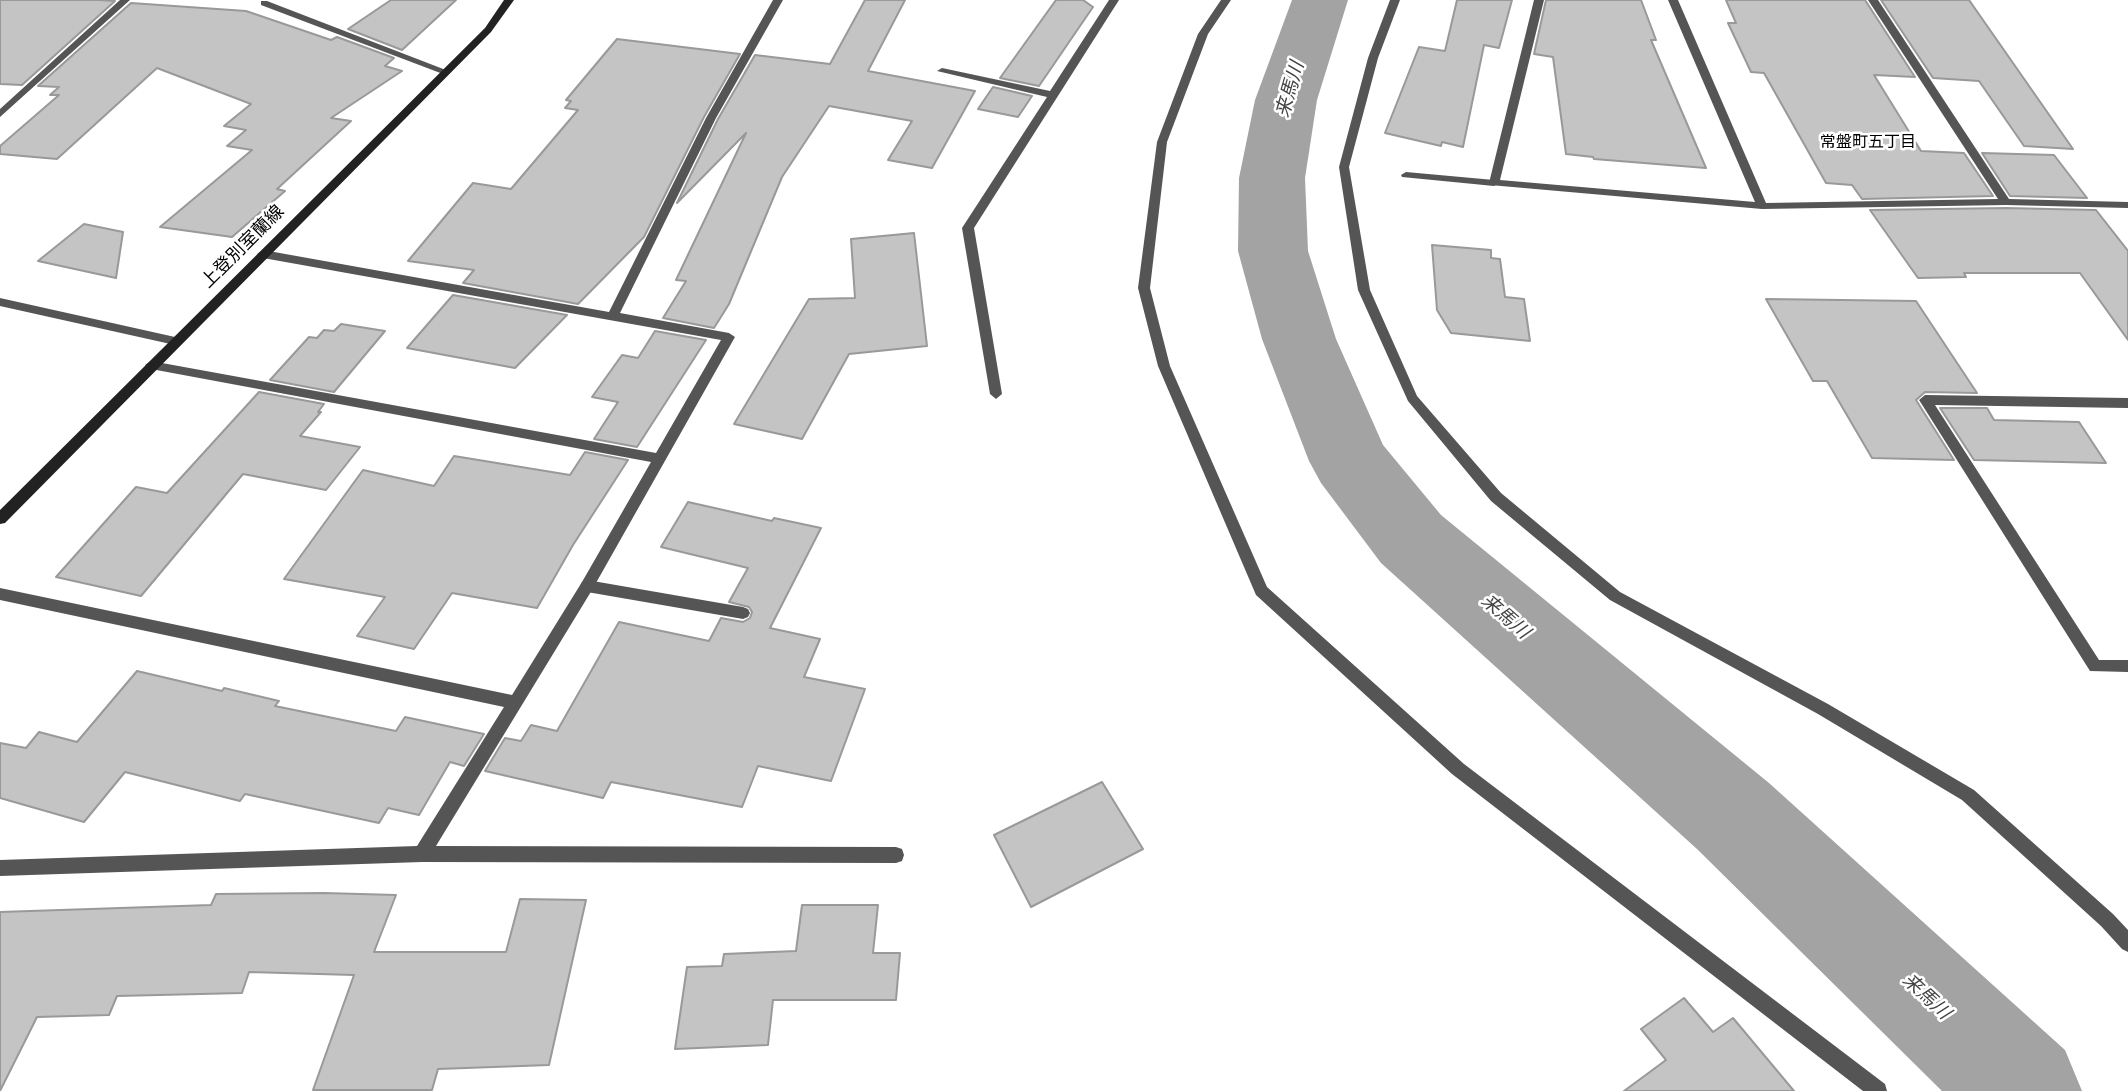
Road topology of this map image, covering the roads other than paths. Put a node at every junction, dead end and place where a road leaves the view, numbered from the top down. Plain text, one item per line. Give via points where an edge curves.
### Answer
1 (125, 0) edge
2 (509, 0) edge
3 (778, 0) edge
4 (1114, 0) edge
5 (1226, 0) edge
6 (1395, 0) edge
7 (1539, 0) edge
8 (1673, 0) edge
9 (1873, 0) edge
10 (264, 3) dead end
11 (942, 71) dead end
12 (446, 72) junction
13 (1053, 95) junction
14 (0, 114) edge
15 (1406, 175) dead end
16 (1494, 183) junction
17 (2006, 202) junction
18 (2128, 205) edge
19 (1762, 206) junction
20 (263, 254) junction
21 (0, 302) edge
22 (613, 315) junction
23 (175, 341) junction
24 (151, 365) junction
25 (996, 394) dead end
26 (2128, 403) edge
27 (659, 459) junction
28 (0, 519) edge
29 (587, 586) junction
30 (0, 594) edge
31 (743, 613) dead end
32 (2128, 666) edge
33 (514, 702) junction
34 (422, 854) junction
35 (896, 855) dead end
36 (0, 868) edge
37 (2128, 943) edge
38 (1878, 1091) edge

1 - 14 street
2 - 12 main road, 上登別室蘭線 via 488,30
3 - 22 street via 711,118
4 - 13 street
5 - 38 street via 1203,34 1162,142 1144,288 1164,366 1261,591 1458,769
6 - 37 street via 1373,58 1344,167 1364,289 1412,398 1496,497 1615,596 1969,795
7 - 16 street
8 - 19 street
9 - 17 street
10 - 12 street
11 - 13 street
12 - 20 main road, 上登別室蘭線
13 - 25 street via 968,228
15 - 16 street
16 - 19 street
17 - 18 street
17 - 19 street
20 - 22 street
20 - 23 main road, 上登別室蘭線
21 - 23 street
22 - 27 street via 729,337
23 - 24 main road, 上登別室蘭線
24 - 27 street
24 - 28 main road, 上登別室蘭線
26 - 32 street via 1925,400 2095,666
27 - 29 street
29 - 31 street
29 - 33 street
30 - 33 street
33 - 34 street
34 - 35 street
34 - 36 street

